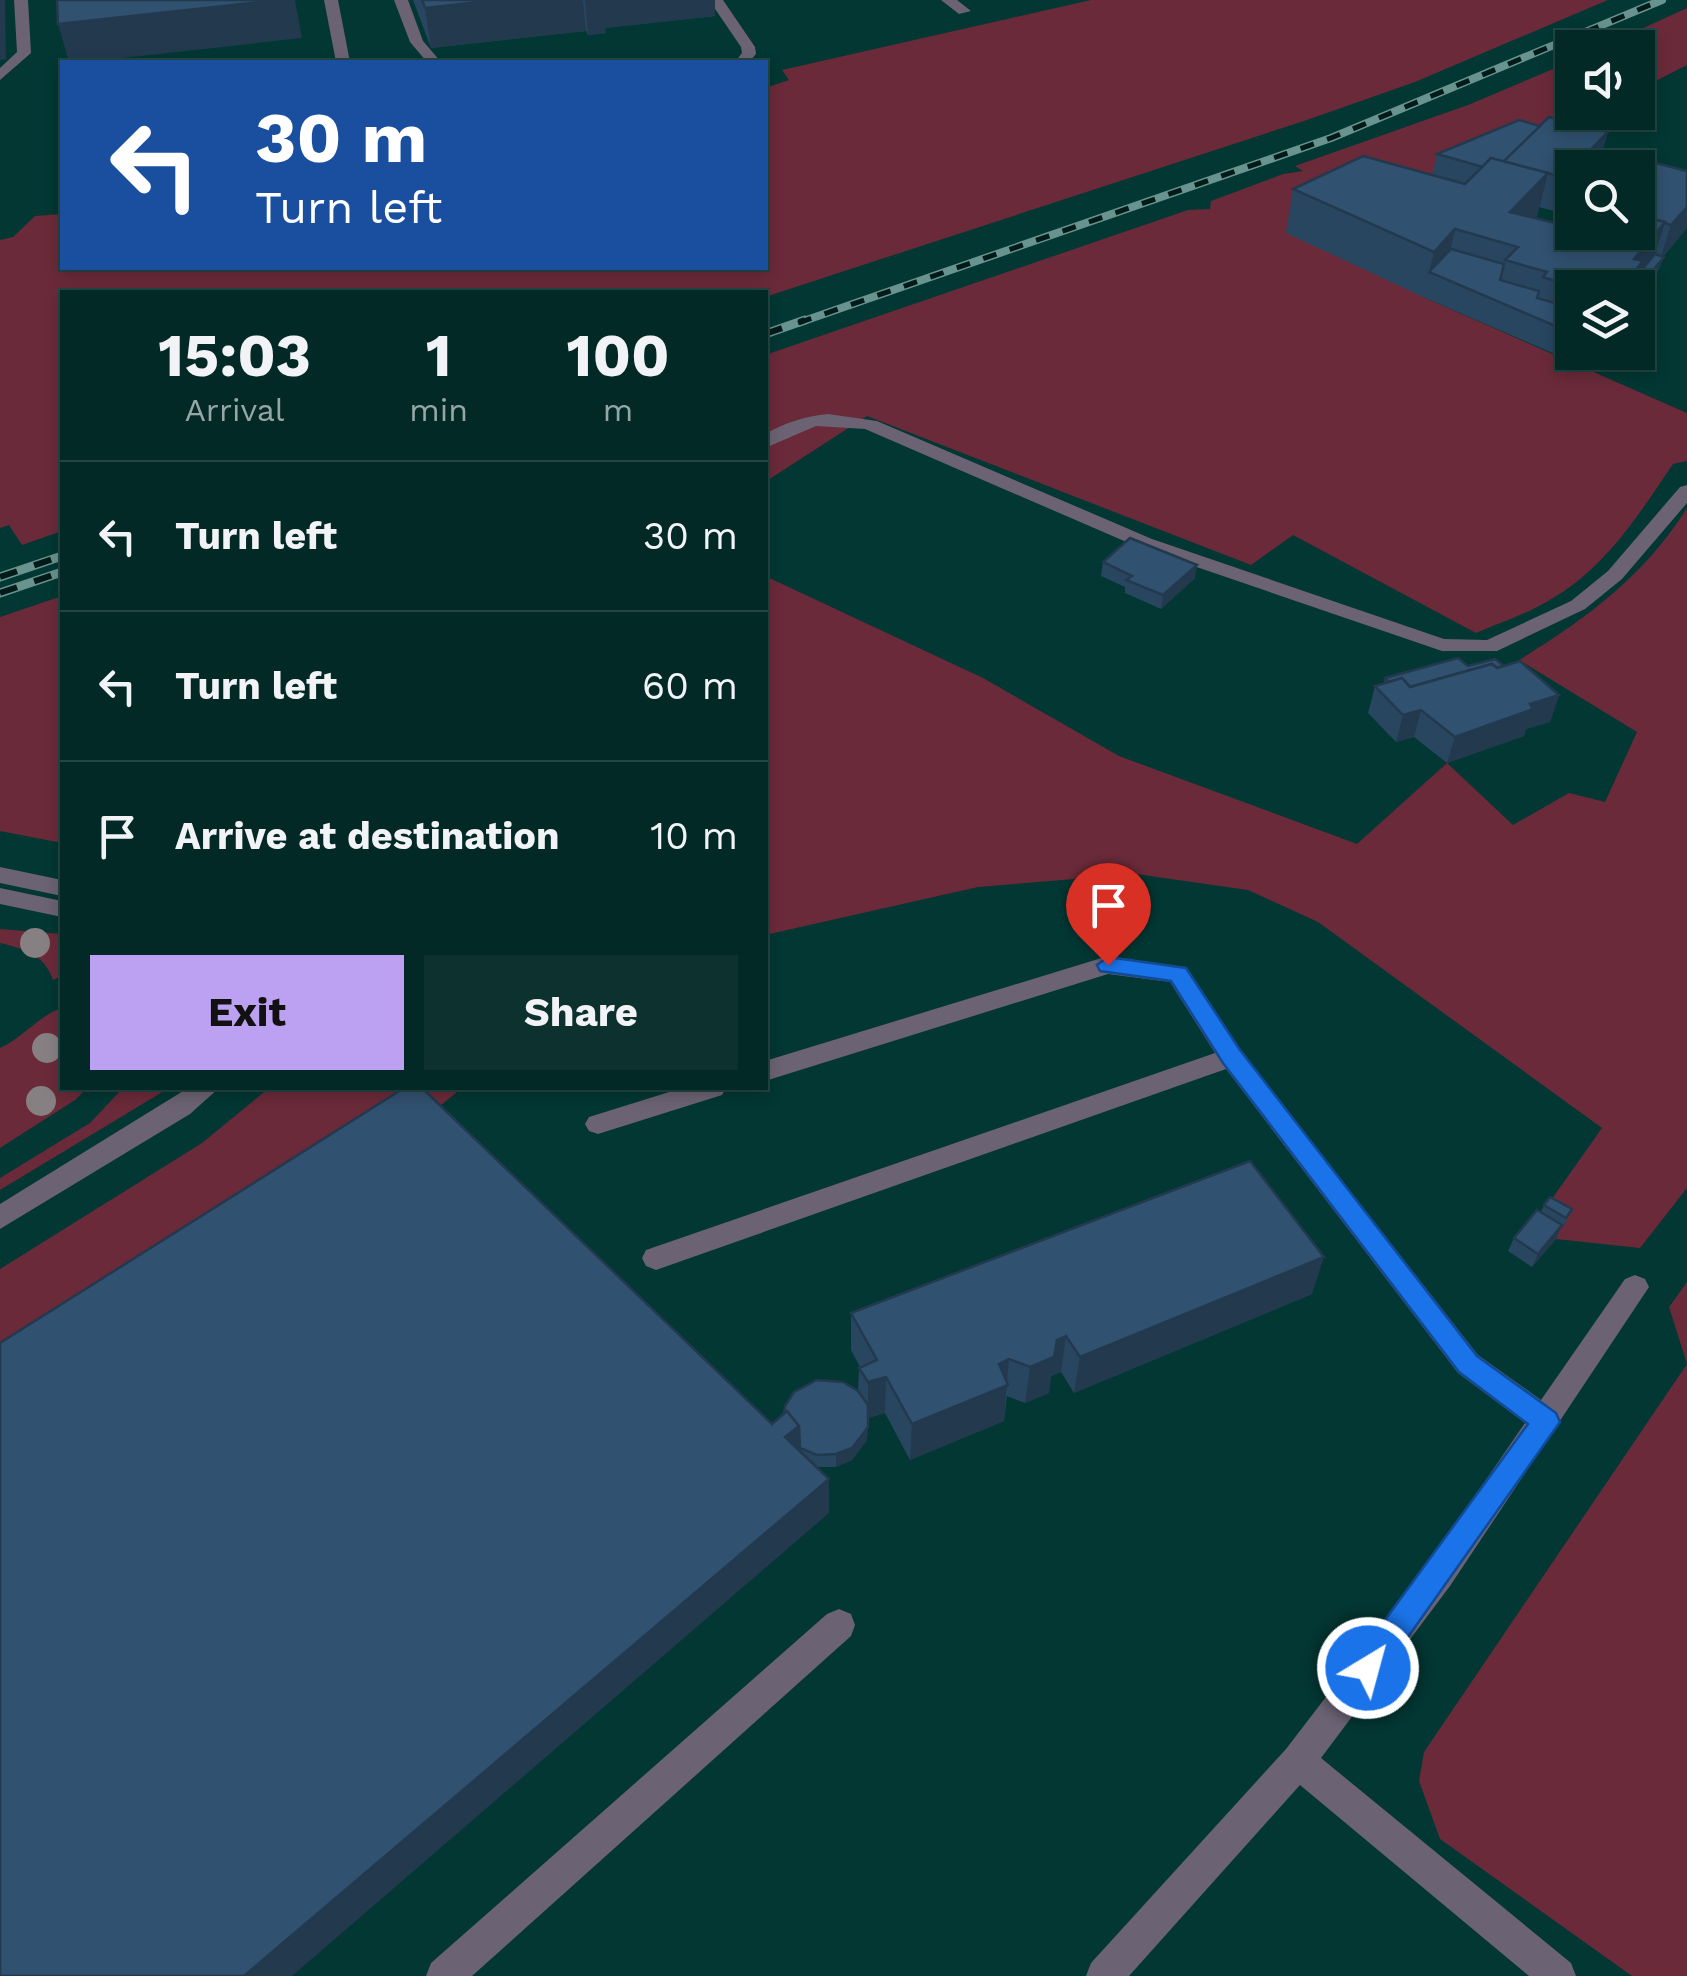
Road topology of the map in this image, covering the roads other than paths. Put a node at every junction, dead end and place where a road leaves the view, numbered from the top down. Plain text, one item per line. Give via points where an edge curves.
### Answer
1 (20, 0) edge
2 (331, 0) edge
3 (402, 0) edge
4 (716, 0) edge
5 (948, 0) edge
6 (964, 12) dead end
7 (343, 60) edge
8 (432, 60) edge
9 (744, 60) edge
10 (0, 76) edge
11 (768, 440) edge
12 (1687, 491) edge
13 (0, 875) edge
14 (60, 888) edge
15 (0, 896) edge
16 (60, 910) edge
17 (1231, 1057) junction
18 (768, 1071) edge
19 (203, 1090) edge
20 (707, 1090) edge
21 (598, 1124) dead end
22 (0, 1218) edge
23 (656, 1258) dead end
24 (1636, 1287) dead end
25 (1546, 1422) junction
26 (838, 1625) dead end
27 (1298, 1760) junction
28 (444, 1976) edge
29 (1104, 1976) edge
30 (1558, 1976) edge

1 - 10 street via 24,53
2 - 7 street
3 - 8 street via 417,42
4 - 9 street via 748,48
5 - 6 street
11 - 12 street via 815,418 856,421 1144,543 1415,638 1469,647 1509,638 1598,592
13 - 14 street
15 - 16 street
17 - 18 street via 1178,974 1108,965
17 - 23 street
17 - 25 street via 1468,1364
19 - 22 street
20 - 21 street
24 - 25 street
25 - 27 street
26 - 28 street
27 - 29 street
27 - 30 street

